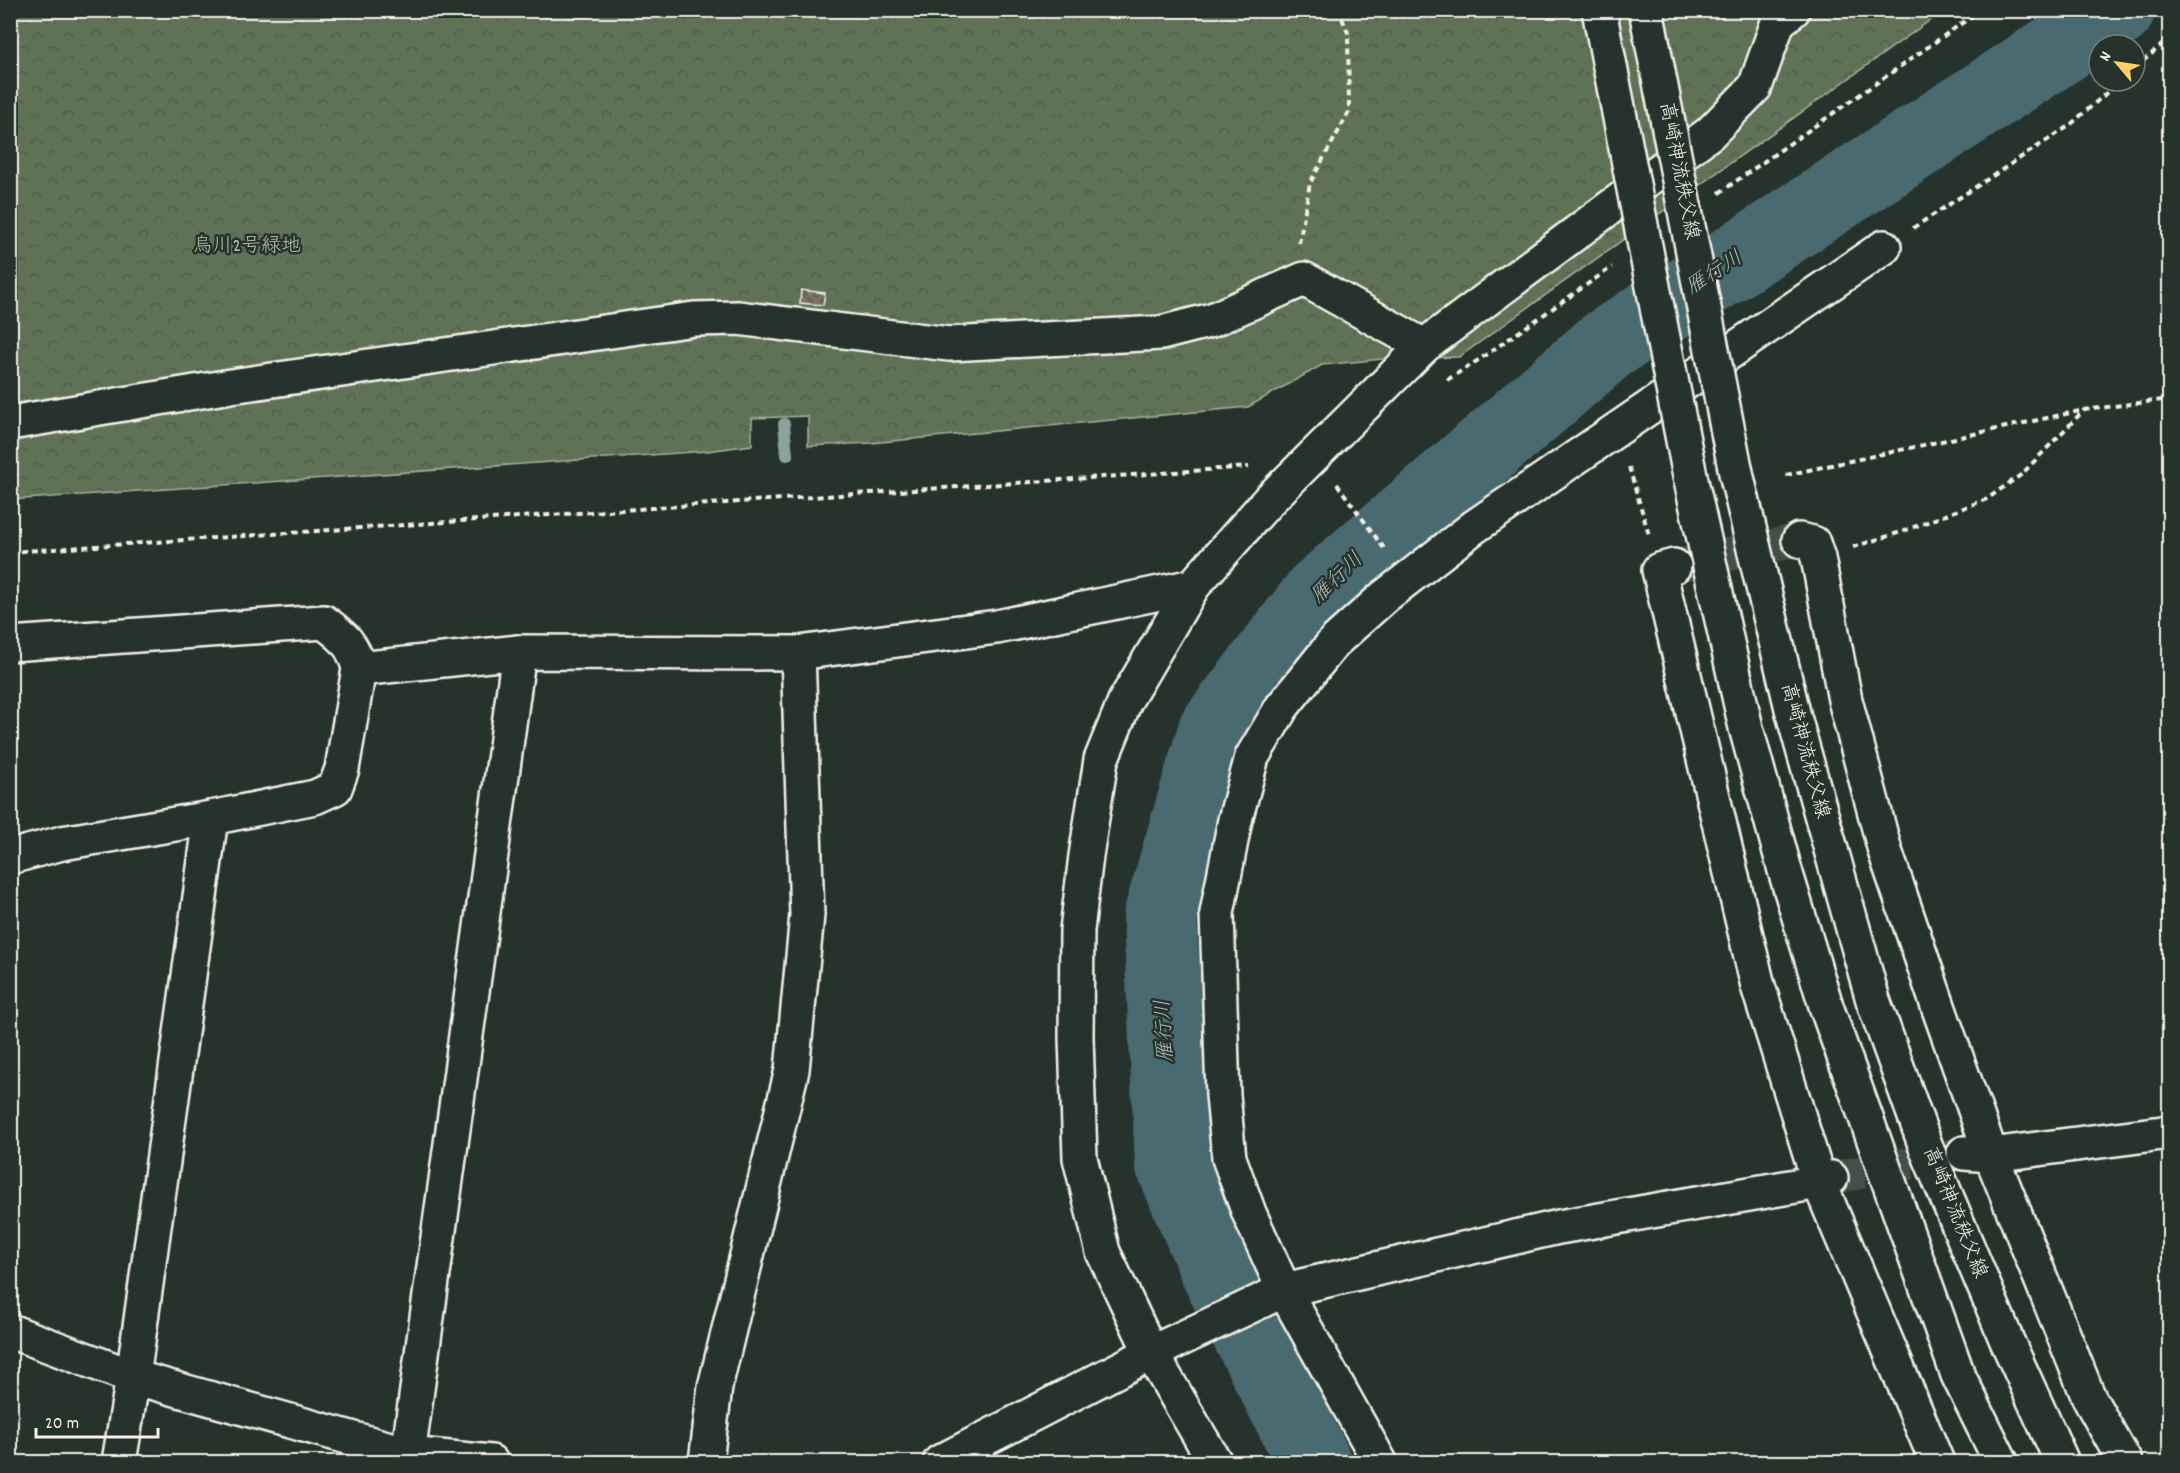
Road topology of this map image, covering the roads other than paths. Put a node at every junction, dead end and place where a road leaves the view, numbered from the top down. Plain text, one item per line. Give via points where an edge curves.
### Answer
1 (1599, 10) edge
2 (1646, 10) edge
3 (1778, 14) edge
4 (1884, 247) road end
5 (1424, 346) junction
6 (10, 423) edge
7 (1809, 549) road end
8 (1666, 568) road end
9 (1193, 586) junction
10 (10, 644) edge
11 (519, 652) junction
12 (798, 652) junction
13 (358, 669) junction
14 (211, 818) junction
15 (10, 857) edge
16 (2169, 1132) edge
17 (1978, 1154) junction
18 (1825, 1180) junction
19 (1284, 1290) junction
20 (10, 1331) edge
21 (1151, 1353) junction
22 (133, 1377) junction
23 (407, 1458) edge
24 (119, 1462) edge
25 (491, 1462) edge
26 (706, 1462) edge
27 (940, 1462) edge
28 (1215, 1462) edge
29 (1380, 1462) edge
30 (1937, 1462) edge
31 (2001, 1462) edge
32 (2062, 1462) edge
33 (2125, 1462) edge

1 - 31 street, bridge via 1690,476 1746,728 1786,874 1827,1009 1958,1375
2 - 32 street, 高崎神流秩父線, bridge via 1736,473 1794,717 1873,1000 1928,1150
3 - 5 street via 1755,87 1710,133
4 - 19 street via 1474,527 1401,572 1335,641 1282,706 1252,757 1217,913 1223,1095 1229,1158
5 - 6 street via 1304,279 1212,320 1161,333 949,344 738,318 694,319 231,386
5 - 9 street via 1317,463 1269,500
7 - 17 street via 1886,851
8 - 18 street via 1758,986
9 - 12 street via 997,627
9 - 21 street via 1125,701 1101,760 1077,930 1080,1158 1103,1252
10 - 13 street via 324,622 355,653
11 - 12 street
11 - 13 street
11 - 23 street
12 - 26 street via 807,915 792,1070 715,1388
13 - 14 street via 342,770 334,788 315,797
14 - 15 street via 62,843
14 - 22 street
16 - 17 street
17 - 33 street via 2090,1398
18 - 19 street via 1559,1227
18 - 30 street
19 - 21 street
19 - 29 street
20 - 22 street
21 - 27 street
21 - 28 street
22 - 23 street
22 - 24 street
23 - 25 street

